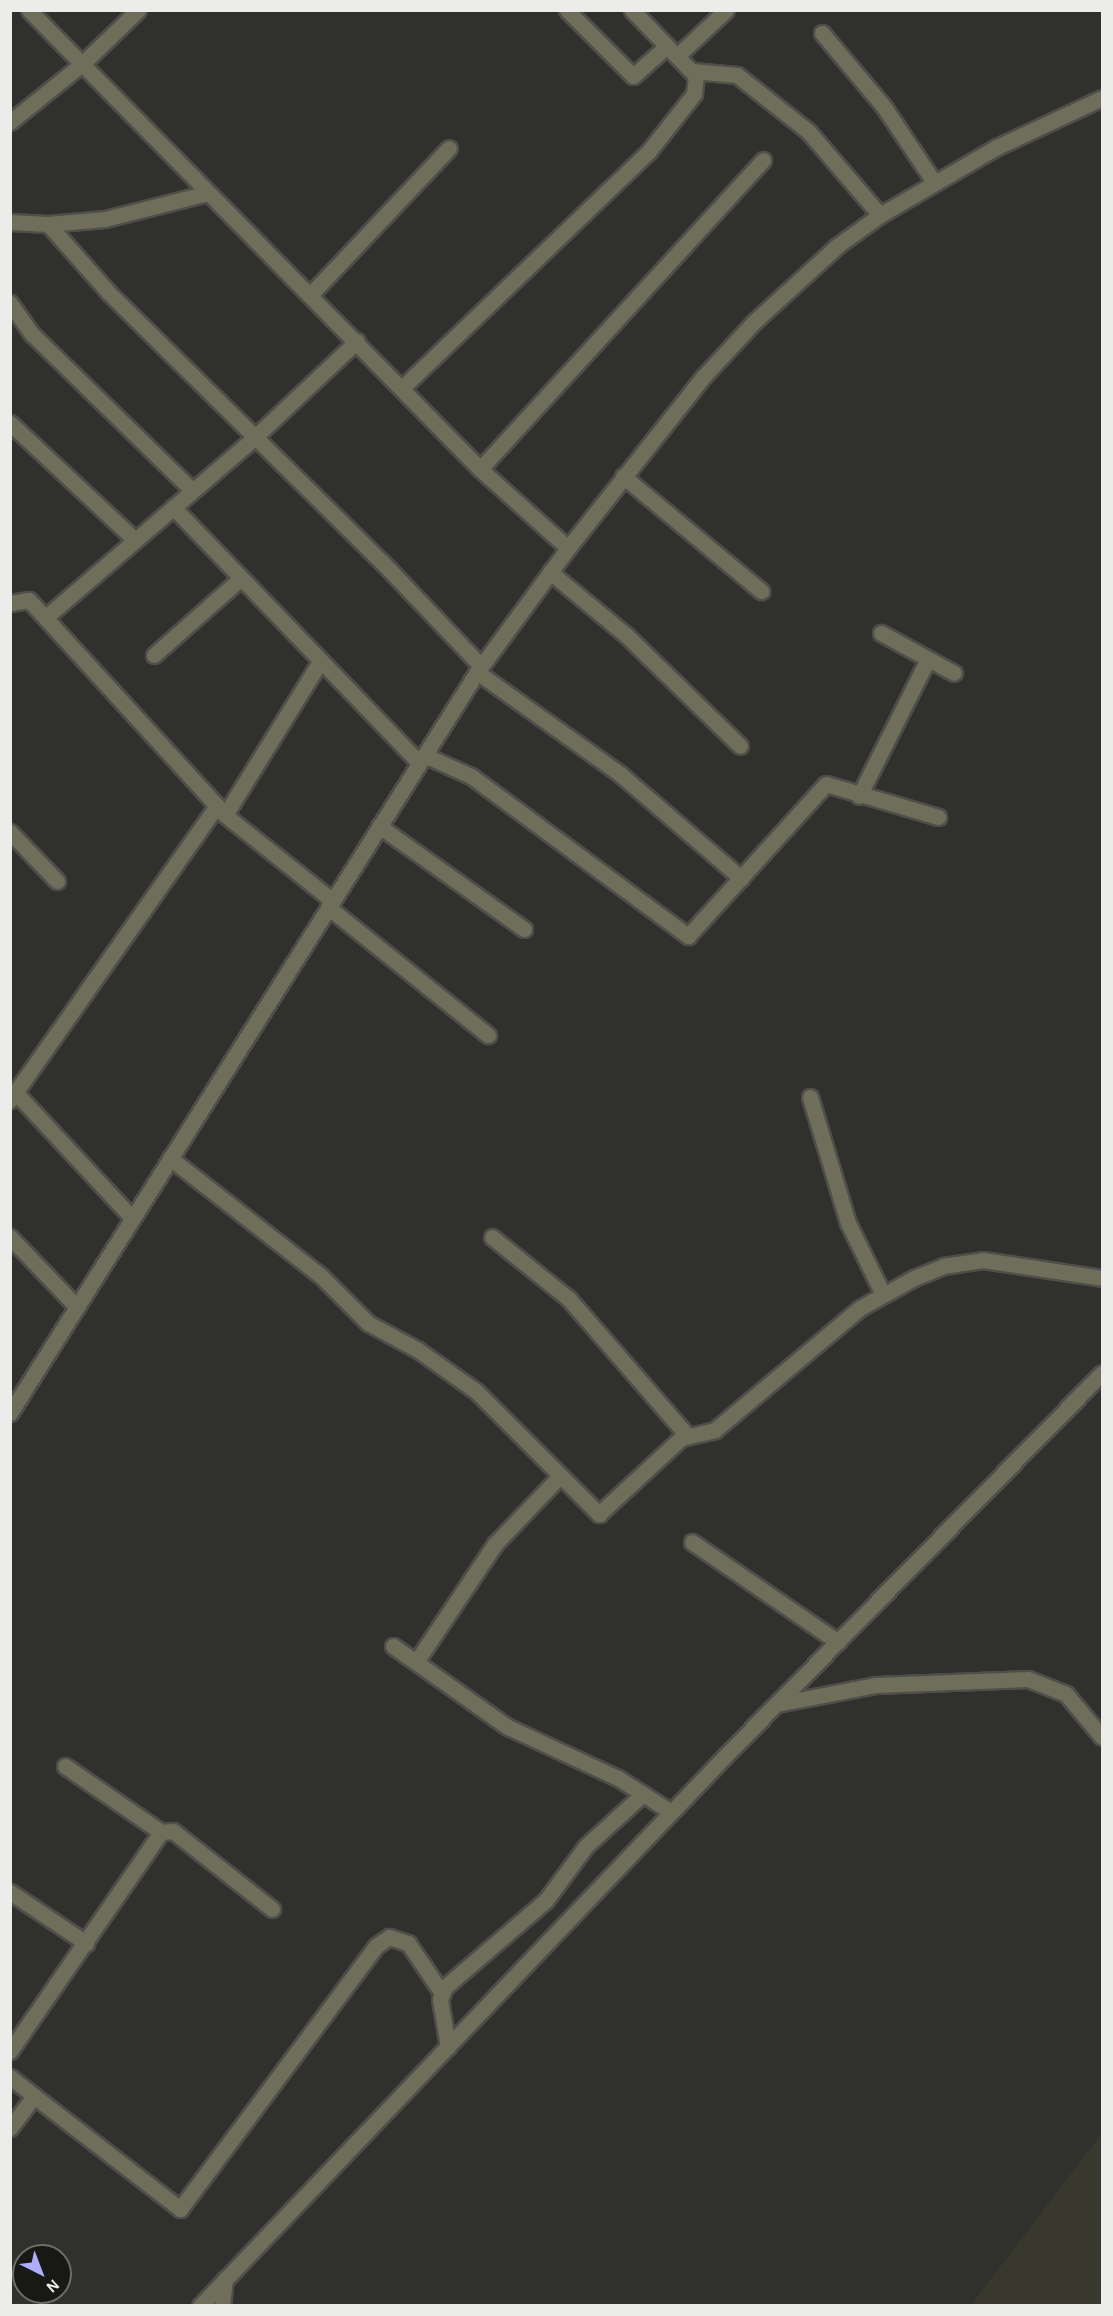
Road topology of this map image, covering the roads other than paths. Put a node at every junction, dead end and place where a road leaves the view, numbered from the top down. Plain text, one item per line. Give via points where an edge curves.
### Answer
1 (29, 10) edge
2 (138, 10) edge
3 (567, 10) edge
4 (632, 10) edge
5 (726, 10) edge
6 (822, 33) dead end
7 (672, 51) junction
8 (82, 64) junction
9 (692, 71) junction
10 (1102, 98) edge
11 (10, 122) edge
12 (449, 148) dead end
13 (764, 160) dead end
14 (934, 182) junction
15 (208, 193) junction
16 (880, 215) junction
17 (10, 222) edge
18 (48, 224) junction
19 (310, 296) junction
20 (13, 314) edge
21 (357, 341) junction
22 (402, 388) junction
23 (10, 423) edge
24 (255, 437) junction
25 (480, 469) junction
26 (622, 476) junction
27 (192, 490) junction
28 (173, 507) junction
29 (135, 540) junction
30 (567, 548) junction
31 (550, 572) junction
32 (241, 578) junction
33 (762, 591) dead end
34 (10, 603) edge
35 (46, 616) junction
36 (881, 633) dead end
37 (154, 655) dead end
38 (928, 659) junction
39 (320, 662) junction
40 (479, 669) junction
41 (954, 673) dead end
42 (740, 746) dead end
43 (422, 759) junction
44 (859, 796) junction
45 (221, 810) junction
46 (938, 817) dead end
47 (380, 826) junction
48 (10, 832) edge
49 (741, 878) junction
50 (57, 881) dead end
51 (330, 903) junction
52 (524, 929) dead end
53 (488, 1035) dead end
54 (13, 1096) edge
55 (810, 1097) dead end
56 (170, 1158) junction
57 (132, 1218) junction
58 (10, 1237) edge
59 (492, 1237) dead end
60 (1102, 1278) edge
61 (883, 1293) junction
62 (77, 1307) junction
63 (1102, 1374) edge
64 (10, 1413) edge
65 (687, 1435) junction
66 (560, 1476) junction
67 (692, 1542) dead end
68 (838, 1642) junction
69 (393, 1646) dead end
70 (416, 1662) junction
71 (776, 1704) junction
72 (1102, 1737) edge
73 (65, 1766) dead end
74 (643, 1794) junction
75 (671, 1812) junction
76 (161, 1832) junction
77 (10, 1892) edge
78 (272, 1909) dead end
79 (86, 1943) junction
80 (442, 1993) junction
81 (448, 2047) junction
82 (10, 2051) edge
83 (10, 2077) edge
84 (34, 2096) junction
85 (10, 2128) edge
86 (225, 2280) junction
87 (200, 2306) edge
88 (222, 2306) edge

1 - 8 street
2 - 8 street
3 - 7 street via 633,76
4 - 7 street
5 - 7 street
6 - 14 street via 890,115
7 - 9 street
8 - 11 street
8 - 15 street
9 - 16 street via 737,75 808,131
9 - 22 street via 698,82 694,94 649,151
10 - 14 street via 997,147
12 - 19 street
13 - 25 street
14 - 16 street
15 - 18 street via 105,219
15 - 19 street
16 - 26 street via 837,246 755,321
17 - 18 street
18 - 24 street via 110,293
19 - 21 street
20 - 27 street
21 - 22 street
21 - 24 street
22 - 25 street
23 - 29 street
24 - 27 street
24 - 40 street
25 - 30 street
26 - 30 street
26 - 33 street
27 - 28 street
28 - 29 street
28 - 32 street
29 - 35 street
30 - 31 street
31 - 40 street
31 - 42 street via 626,635
32 - 37 street
32 - 39 street
34 - 35 street via 26,598
35 - 45 street
36 - 38 street
38 - 41 street
38 - 44 street
39 - 43 street
39 - 45 street
40 - 43 street
40 - 49 street via 620,774
43 - 47 street
43 - 49 street via 471,776 684,935 691,933
44 - 46 street
44 - 49 street via 836,786 822,786
45 - 51 street
45 - 54 street
47 - 51 street
47 - 52 street
48 - 50 street
51 - 53 street
51 - 56 street
54 - 57 street
55 - 61 street via 848,1223
56 - 57 street
56 - 66 street via 320,1275 368,1323 418,1350 477,1392
57 - 62 street
58 - 62 street
59 - 65 street via 568,1299
60 - 61 street via 983,1260 943,1266
61 - 65 street via 716,1430
62 - 64 street
63 - 68 street
65 - 66 street via 602,1514
66 - 70 street via 495,1544
67 - 68 street
68 - 71 street
69 - 70 street
70 - 74 street via 515,1731
71 - 72 street via 876,1685 1028,1679 1066,1694
71 - 75 street
73 - 76 street
74 - 75 street
74 - 80 street via 586,1846 546,1900
75 - 81 street
76 - 78 street via 173,1831
76 - 79 street
77 - 79 street
79 - 82 street
80 - 81 street
80 - 84 street via 408,1943 389,1937 376,1946 180,2209
81 - 86 street
83 - 84 street
84 - 85 street
86 - 87 street
86 - 88 street

